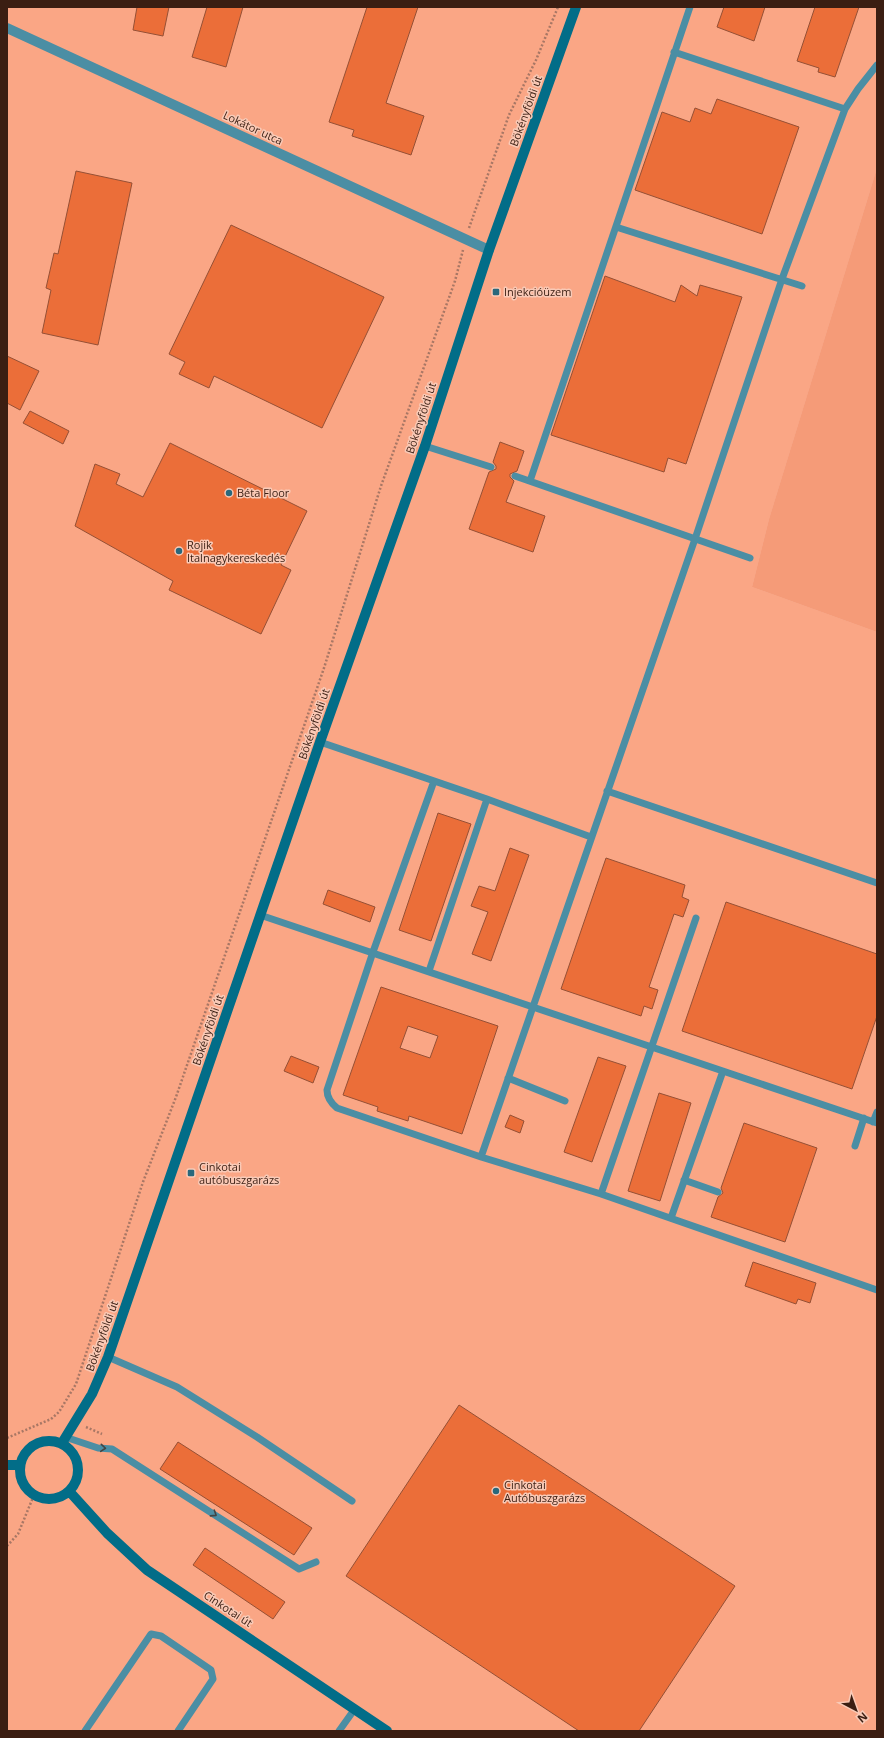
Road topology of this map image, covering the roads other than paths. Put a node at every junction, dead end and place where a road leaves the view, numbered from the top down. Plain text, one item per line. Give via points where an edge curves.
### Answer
1 (576, 7) edge
2 (690, 7) edge
3 (7, 28) edge
4 (674, 52) junction
5 (877, 65) edge
6 (845, 109) junction
7 (616, 227) junction
8 (489, 250) junction
9 (782, 279) junction
10 (802, 286) dead end
11 (425, 446) junction
12 (491, 467) dead end
13 (515, 476) dead end
14 (530, 481) junction
15 (695, 539) junction
16 (750, 558) dead end
17 (320, 742) junction
18 (434, 781) junction
19 (607, 791) junction
20 (487, 799) junction
21 (591, 837) junction
22 (877, 883) edge
23 (260, 915) junction
24 (696, 918) dead end
25 (373, 952) junction
26 (429, 971) junction
27 (533, 1006) junction
28 (651, 1046) junction
29 (723, 1071) junction
30 (508, 1078) junction
31 (565, 1101) dead end
32 (877, 1112) edge
33 (864, 1118) junction
34 (875, 1122) edge
35 (855, 1146) dead end
36 (481, 1157) junction
37 (684, 1180) junction
38 (718, 1192) dead end
39 (601, 1194) junction
40 (671, 1218) junction
41 (877, 1290) edge
42 (108, 1357) junction
43 (64, 1440) junction
44 (7, 1465) edge
45 (19, 1465) junction
46 (69, 1491) junction
47 (352, 1500) dead end
48 (316, 1562) dead end
49 (354, 1710) junction
50 (85, 1731) edge
51 (178, 1731) edge
52 (339, 1731) edge
53 (387, 1731) edge

1 - 8 street, Bökényföldi út
2 - 4 lane
3 - 8 street, Lokátor utca
4 - 6 lane
4 - 7 lane
5 - 6 lane
6 - 9 lane
7 - 9 lane
7 - 14 lane
8 - 11 street, Bökényföldi út
9 - 10 lane
9 - 15 lane
11 - 12 lane
11 - 17 street, Bökényföldi út
13 - 14 lane
14 - 15 lane
15 - 16 lane
15 - 19 lane
17 - 18 lane
17 - 23 street, Bökényföldi út
18 - 20 lane
18 - 25 lane
19 - 21 lane
19 - 22 lane
20 - 21 lane
20 - 26 lane
21 - 27 lane
23 - 25 lane
23 - 42 street, Bökényföldi út
24 - 28 lane
25 - 26 lane
25 - 36 lane via 327,1090 329,1100 338,1108
26 - 27 lane
27 - 28 lane
27 - 30 lane
28 - 29 lane
28 - 39 lane
29 - 33 lane
29 - 37 lane
30 - 31 lane
30 - 36 lane
32 - 34 lane
33 - 34 lane
33 - 35 lane
36 - 39 lane
37 - 38 lane
37 - 40 lane
39 - 40 lane
40 - 41 lane
42 - 43 street, Bökényföldi út via 92,1394
42 - 47 lane via 178,1387
43 - 45 street via 35,1443 25,1452
43 - 46 street via 78,1465 77,1479
43 -> 48 lane via 112,1449 299,1569
44 - 45 street
45 - 46 street via 20,1477 25,1488 34,1495 52,1499 61,1497
46 - 49 street, Cinkotai út via 107,1533 147,1570
49 - 52 lane
49 - 53 street, Cinkotai út
50 - 51 lane via 151,1634 161,1636 211,1670 213,1679

